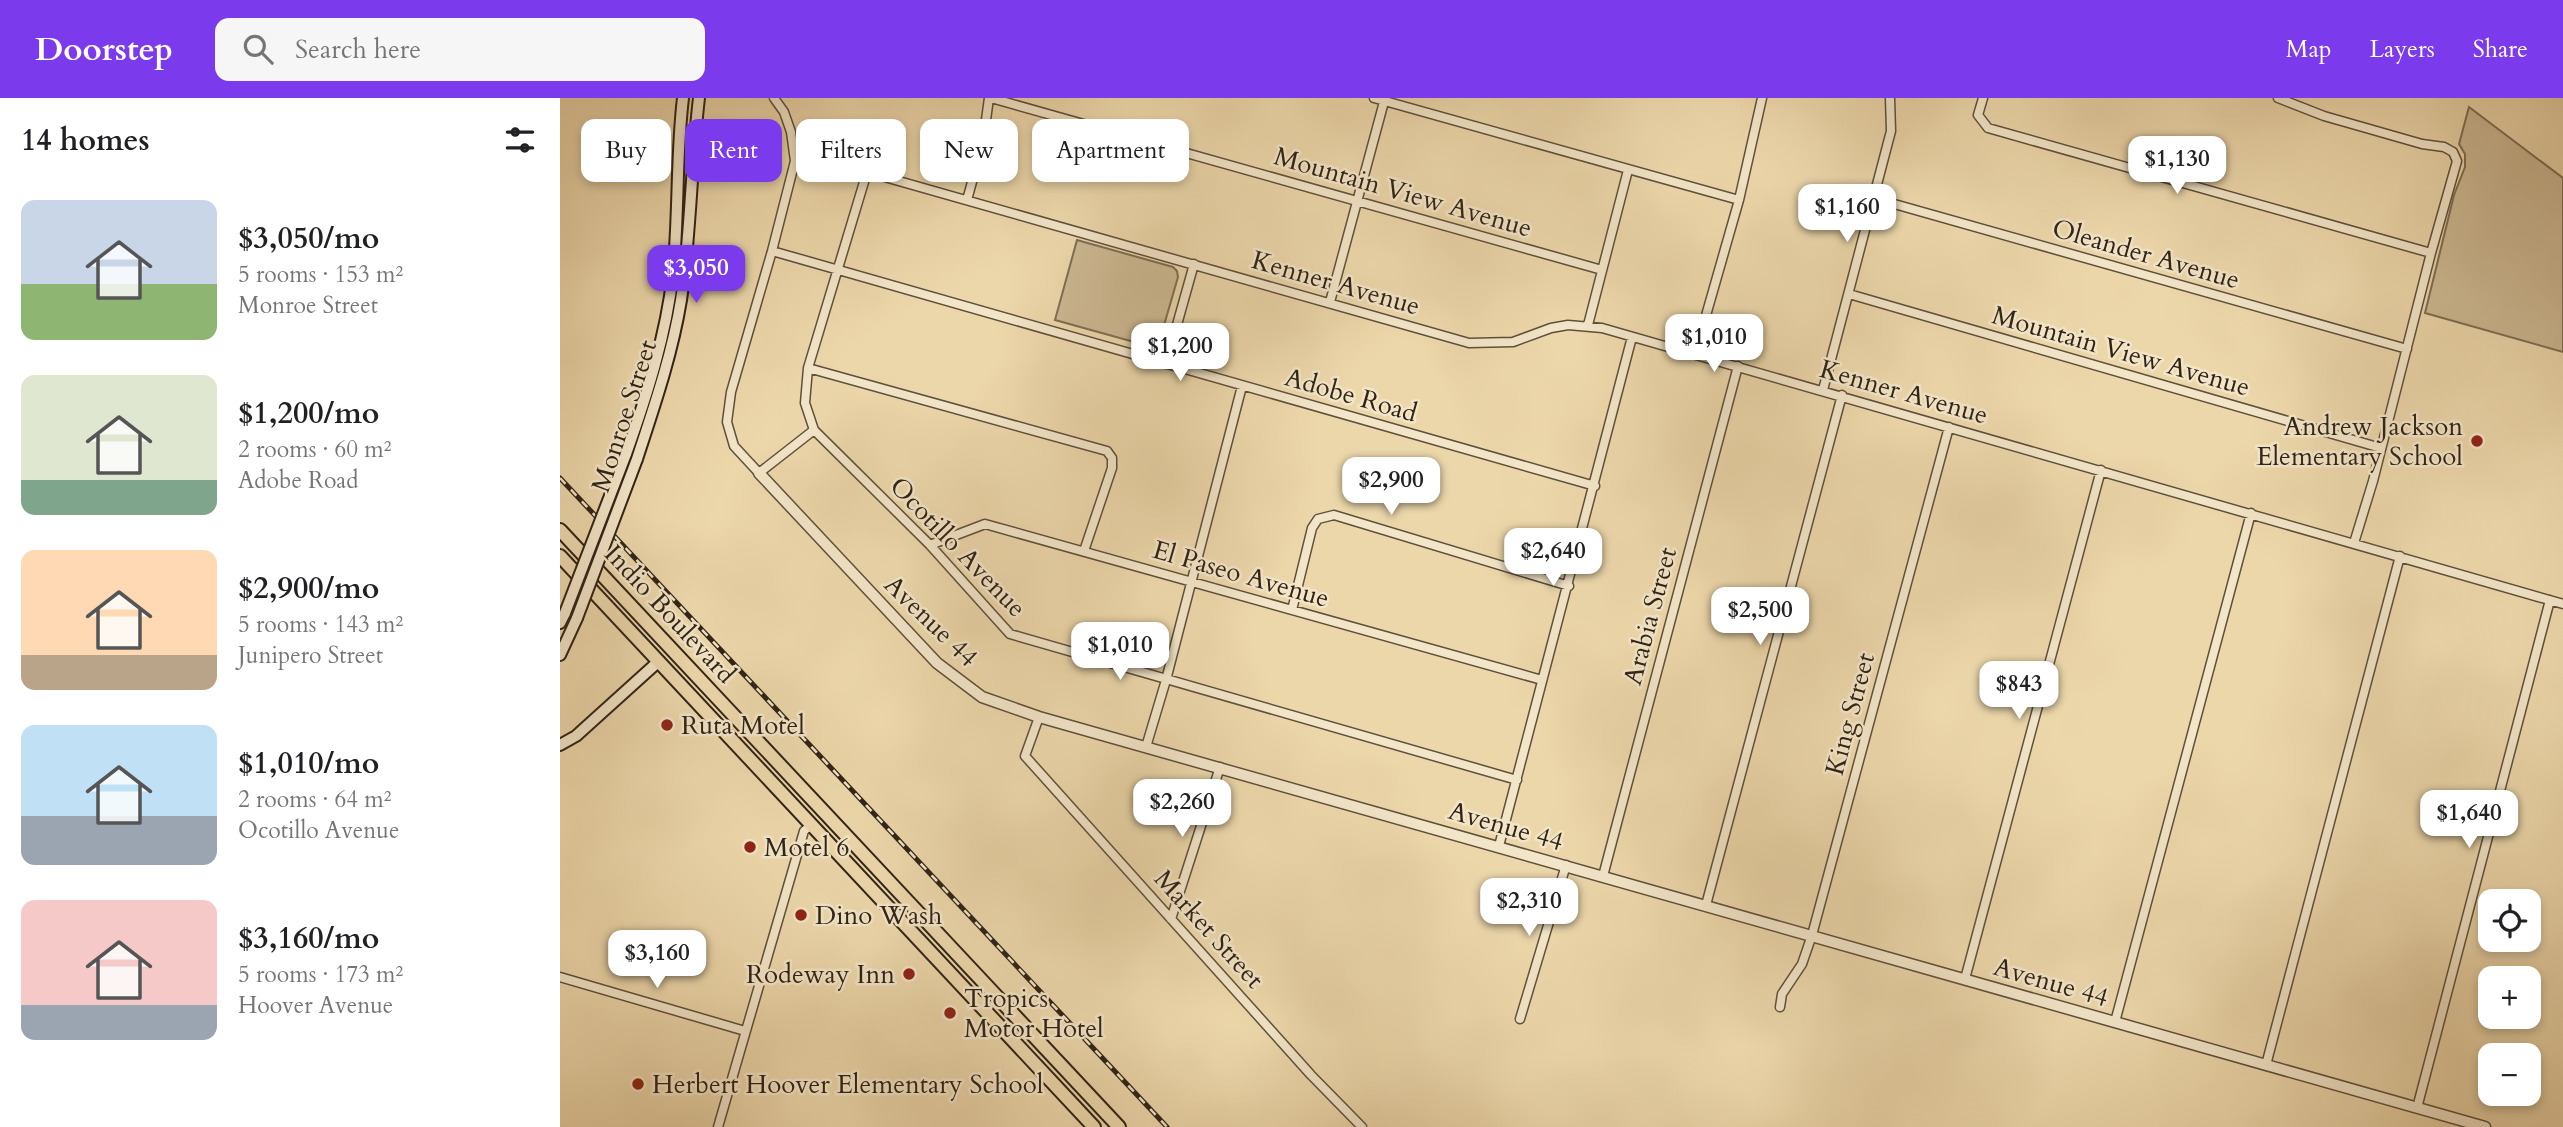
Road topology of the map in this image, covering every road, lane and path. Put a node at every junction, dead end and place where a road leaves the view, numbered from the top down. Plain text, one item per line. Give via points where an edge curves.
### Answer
1 (683, 98) edge
2 (699, 98) edge
3 (774, 98) edge
4 (990, 98) edge
5 (1374, 98) edge
6 (1762, 98) edge
7 (1891, 98) edge
8 (1983, 98) edge
9 (2278, 98) edge
10 (1384, 99) edge
11 (1628, 170) junction
12 (1873, 198) junction
13 (967, 200) junction
14 (1357, 200) junction
15 (1739, 200) junction
16 (772, 251) junction
17 (2431, 253) junction
18 (1194, 264) junction
19 (838, 270) junction
20 (1602, 270) junction
21 (1849, 294) junction
22 (1330, 302) junction
23 (1588, 325) junction
24 (1632, 337) junction
25 (2407, 349) junction
26 (1695, 354) junction
27 (1166, 364) junction
28 (1738, 366) junction
29 (808, 368) junction
30 (1242, 386) junction
31 (1824, 390) junction
32 (1842, 395) junction
33 (1949, 427) junction
34 (814, 430) junction
35 (2381, 448) junction
36 (2101, 470) junction
37 (759, 472) junction
38 (1595, 486) junction
39 (2251, 513) junction
40 (560, 530) edge
41 (2354, 543) junction
42 (930, 545) junction
43 (1084, 551) junction
44 (560, 556) edge
45 (2400, 556) junction
46 (1192, 581) junction
47 (1569, 586) junction
48 (597, 596) junction
49 (2550, 600) junction
50 (2563, 604) edge
51 (1293, 610) junction
52 (562, 618) edge
53 (654, 631) junction
54 (560, 655) edge
55 (659, 661) junction
56 (1166, 680) junction
57 (1542, 680) junction
58 (734, 716) junction
59 (1039, 717) junction
60 (560, 745) edge
61 (1146, 747) junction
62 (1220, 767) junction
63 (1517, 780) junction
64 (805, 791) junction
65 (811, 825) junction
66 (1499, 846) junction
67 (1566, 865) junction
68 (884, 876) junction
69 (1603, 876) junction
70 (1706, 905) junction
71 (1171, 919) junction
72 (1812, 935) junction
73 (560, 977) edge
74 (1965, 979) junction
75 (1780, 1007) dead end
76 (1520, 1019) dead end
77 (2115, 1022) junction
78 (745, 1031) junction
79 (2266, 1065) junction
80 (2417, 1108) junction
81 (718, 1127) edge
82 (1094, 1127) edge
83 (1119, 1127) edge
84 (1362, 1127) edge
85 (2485, 1127) edge

1 - 52 main road, Monroe Street, bridge via 668,307 626,454
2 - 54 main road, Monroe Street, bridge via 686,264 662,384
3 - 16 street via 791,132 795,161
4 - 13 street
4 - 14 street, Mountain View Avenue
5 - 10 street
6 - 15 street
7 - 12 street via 1891,131
8 - 17 street via 1978,116 1988,128
9 - 17 street via 2324,116 2450,149 2457,161
10 - 11 street
10 - 14 street
11 - 15 street
11 - 20 street
12 - 21 street
12 - 25 street, Oleander Avenue
13 - 18 street, Kenner Avenue
13 - 19 street, Kenner Avenue via 867,172
14 - 20 street, Mountain View Avenue
14 - 22 street
15 - 26 street
16 - 19 street, Adobe Road
16 - 37 street via 731,392 727,422 734,446
17 - 25 street
18 - 22 street, Kenner Avenue
18 - 27 street
19 - 27 street, Adobe Road
19 - 29 street
20 - 23 street
21 - 31 street
21 - 35 street, Mountain View Avenue
22 - 23 street, Kenner Avenue via 1469,343 1513,342 1552,328
23 - 24 street, Kenner Avenue
24 - 26 street, Kenner Avenue
24 - 38 street
25 - 35 street
26 - 28 street, Kenner Avenue
27 - 30 street, Adobe Road
28 - 31 street, Kenner Avenue
28 - 69 street, Arabia Street
29 - 34 street via 805,403
29 - 43 street via 1107,451 1112,468
30 - 38 street, Adobe Road
30 - 46 street
31 - 32 street, Kenner Avenue
32 - 33 street, Kenner Avenue
32 - 70 street
33 - 36 street, Kenner Avenue
33 - 72 street, King Street
34 - 37 street
34 - 42 street, Ocotillo Avenue
35 - 41 street
36 - 39 street, Kenner Avenue
36 - 74 street
37 - 59 street, Avenue 44 via 937,663 982,697
38 - 47 street
39 - 41 street, Kenner Avenue
39 - 77 street
40 - 53 main road, Indio Boulevard
41 - 45 street, Kenner Avenue
42 - 43 street, El Paseo Avenue via 985,524
42 - 56 street, Ocotillo Avenue via 1010,635
43 - 46 street, El Paseo Avenue
44 - 48 main road, Indio Boulevard
45 - 49 street, Kenner Avenue
45 - 79 street
46 - 51 street, El Paseo Avenue
46 - 56 street
47 - 51 street via 1334,515 1318,519 1312,528
47 - 57 street
48 - 53 main road via 620,609 648,639
48 - 55 main road, Indio Boulevard
49 - 50 street, Kenner Avenue
49 - 80 street
51 - 57 street, El Paseo Avenue
53 - 55 main road
53 - 58 main road, Indio Boulevard
55 - 58 main road via 674,662 714,704
55 - 60 main road
55 - 65 main road, Indio Boulevard
56 - 61 street
56 - 63 street, Ocotillo Avenue
57 - 63 street
58 - 64 main road, Indio Boulevard
59 - 61 street, Avenue 44
59 - 71 street, Market Street via 1026,756
61 - 62 street, Avenue 44
62 - 66 street, Avenue 44
62 - 71 street
63 - 66 street
64 - 65 main road
64 - 68 main road, Indio Boulevard
65 - 68 main road via 831,829 862,863
65 - 78 street via 804,831
65 - 82 main road, Indio Boulevard
66 - 67 street, Avenue 44
67 - 69 street, Avenue 44
67 - 76 street
68 - 83 main road, Indio Boulevard
69 - 70 street, Avenue 44
70 - 72 street, Avenue 44
71 - 84 street, Market Street
72 - 74 street, Avenue 44
72 - 75 street, King Street
73 - 78 street
74 - 77 street, Avenue 44
77 - 79 street, Avenue 44
78 - 81 street
79 - 80 street, Avenue 44
80 - 85 street, Avenue 44

